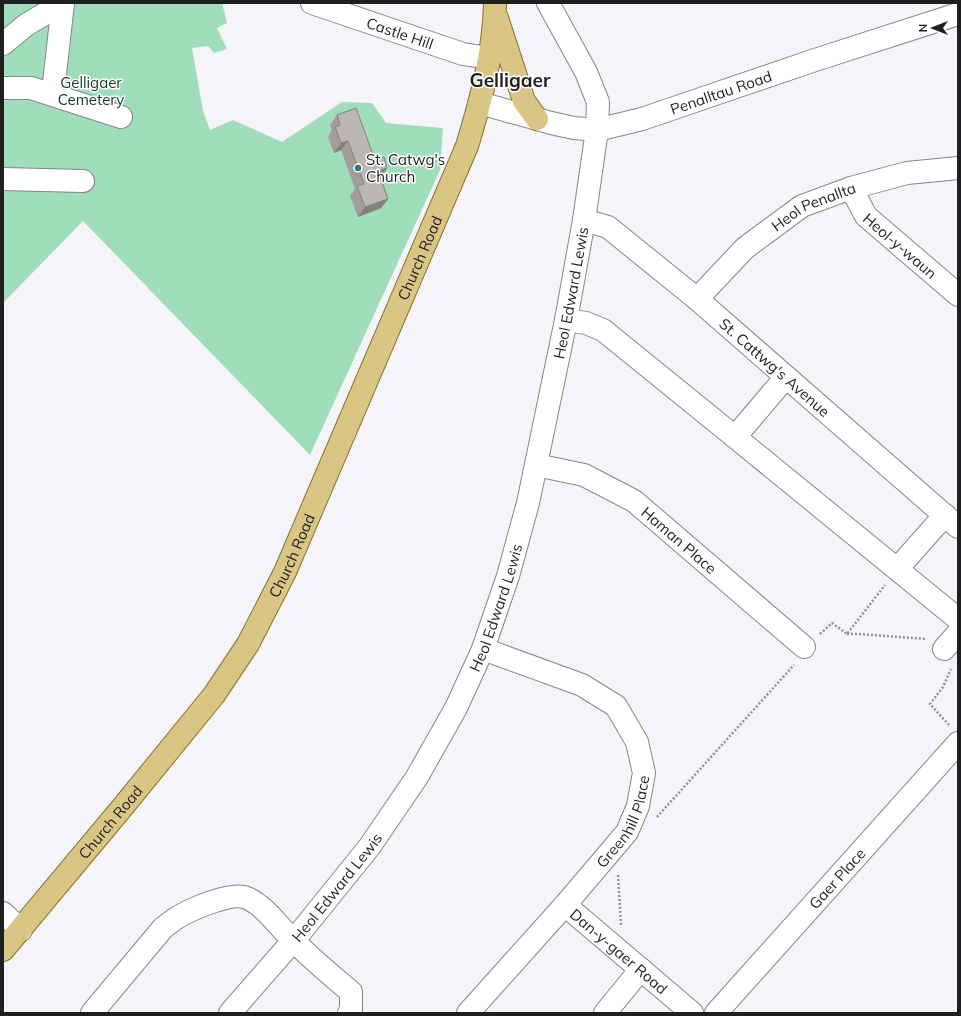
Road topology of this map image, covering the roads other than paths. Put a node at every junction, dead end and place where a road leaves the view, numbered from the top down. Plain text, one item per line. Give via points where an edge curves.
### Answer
1 (63, 3) edge
2 (312, 3) edge
3 (548, 3) edge
4 (495, 6) edge
5 (958, 14) edge
6 (3, 44) edge
7 (489, 58) junction
8 (3, 88) edge
9 (48, 93) junction
10 (480, 103) junction
11 (122, 117) dead end
12 (536, 119) junction
13 (596, 130) junction
14 (958, 168) edge
15 (3, 179) edge
16 (83, 181) dead end
17 (851, 188) junction
18 (584, 220) junction
19 (958, 295) edge
20 (697, 299) junction
21 (566, 320) junction
22 (786, 377) junction
23 (735, 437) junction
24 (536, 465) junction
25 (951, 521) edge
26 (897, 569) junction
27 (958, 619) edge
28 (804, 647) road end
29 (482, 649) junction
30 (956, 737) edge
31 (565, 905) junction
32 (3, 913) edge
33 (21, 930) junction
34 (293, 940) junction
35 (3, 950) edge
36 (641, 970) junction
37 (92, 1013) edge
38 (230, 1013) edge
39 (348, 1013) edge
40 (468, 1013) edge
41 (605, 1013) edge
42 (692, 1013) edge
43 (716, 1013) edge

1 - 6 street via 26,25
1 - 9 street via 54,83
2 - 7 street, Castle Hill via 463,54
3 - 13 street, Heol Edward Lewis via 586,72 598,102
4 - 7 main road, Church Road
4 - 12 main road via 524,101
5 - 13 street, Penalltau Road via 642,119
7 - 10 main road, Church Road
8 - 9 street via 31,88
9 - 11 street
10 - 12 street, Penalltau Road
10 - 33 main road, Church Road via 467,146 371,373 285,572 248,644 214,695
12 - 13 street, Penalltau Road
13 - 18 street, Heol Edward Lewis
14 - 17 street, Heol Penallta via 907,173
15 - 16 street
17 - 19 street, Heol-y-waun via 866,216
17 - 20 street, Heol Penallta via 802,206 745,248
18 - 20 street, St. Cattwg's Avenue via 608,227
18 - 21 street, Heol Edward Lewis
20 - 22 street, St. Cattwg's Avenue
21 - 23 street via 586,323 603,330
21 - 24 street, Heol Edward Lewis
22 - 23 street
22 - 25 street, St. Cattwg's Avenue
23 - 26 street
24 - 28 street, Haman Place via 584,475 634,501
24 - 29 street, Heol Edward Lewis via 508,576
25 - 26 street
26 - 27 street
29 - 31 street, Greenhill Place via 582,685 616,706 637,742 644,773 638,806 627,832
29 - 34 street, Heol Edward Lewis via 456,708 418,777 370,846
30 - 43 street, Gaer Place
31 - 36 street, Dan-y-gaer Road
31 - 40 street, Greenhill Place
32 - 33 street
33 - 35 main road, Church Road
34 - 37 street via 247,897 237,896 204,905 176,918 163,928
34 - 38 street, Heol Edward Lewis
34 - 39 street via 351,992 351,1009
36 - 41 street
36 - 42 street, Dan-y-gaer Road

